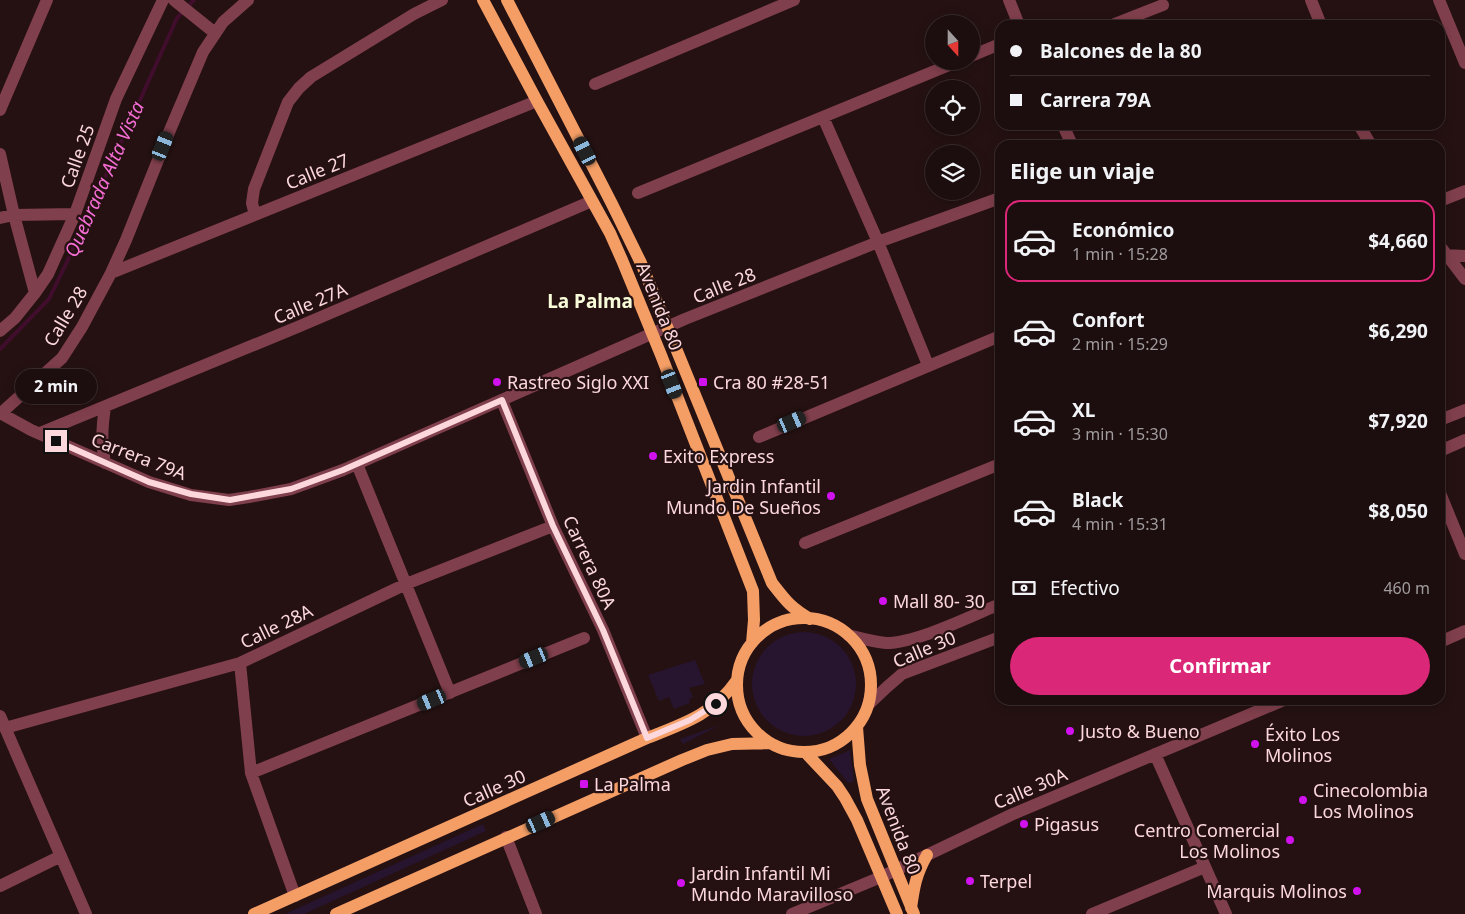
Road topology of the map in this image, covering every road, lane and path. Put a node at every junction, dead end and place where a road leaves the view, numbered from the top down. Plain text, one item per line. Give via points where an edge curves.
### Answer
1 (48, 0) edge
2 (163, 0) edge
3 (248, 0) edge
4 (442, 0) edge
5 (483, 0) edge
6 (794, 0) edge
7 (1009, 0) edge
8 (1311, 0) edge
9 (1439, 0) edge
10 (510, 1) edge
11 (178, 3) edge
12 (776, 4) edge
13 (1163, 5) dead end
14 (1017, 20) edge
15 (1125, 20) edge
16 (1318, 20) edge
17 (215, 33) junction
18 (995, 46) edge
19 (980, 52) edge
20 (1465, 63) edge
21 (937, 70) edge
22 (595, 84) dead end
23 (537, 101) junction
24 (0, 110) edge
25 (823, 117) junction
26 (0, 154) edge
27 (1465, 192) edge
28 (638, 193) dead end
29 (1445, 199) edge
30 (995, 200) edge
31 (592, 201) junction
32 (75, 214) junction
33 (14, 215) junction
34 (255, 215) junction
35 (0, 218) edge
36 (878, 242) junction
37 (1445, 252) edge
38 (1445, 254) edge
39 (1465, 256) edge
40 (111, 273) junction
41 (1465, 279) edge
42 (35, 293) junction
43 (668, 327) junction
44 (0, 331) edge
45 (652, 334) junction
46 (995, 338) edge
47 (928, 365) junction
48 (502, 400) junction
49 (105, 406) junction
50 (1465, 410) edge
51 (0, 413) edge
52 (1445, 418) edge
53 (40, 434) junction
54 (758, 436) dead end
55 (1465, 440) edge
56 (1445, 449) edge
57 (104, 463) junction
58 (357, 464) junction
59 (995, 466) edge
60 (1445, 505) edge
61 (553, 526) junction
62 (805, 543) dead end
63 (1465, 554) edge
64 (406, 584) junction
65 (995, 606) edge
66 (810, 619) junction
67 (1465, 631) edge
68 (848, 635) junction
69 (584, 638) dead end
70 (995, 639) edge
71 (1445, 640) edge
72 (752, 643) junction
73 (240, 663) junction
74 (737, 680) junction
75 (450, 693) junction
76 (868, 705) junction
77 (1272, 705) edge
78 (2, 722) edge
79 (857, 727) junction
80 (647, 738) junction
81 (770, 743) junction
82 (805, 752) junction
83 (1155, 754) junction
84 (251, 773) junction
85 (506, 837) junction
86 (927, 855) junction
87 (61, 856) junction
88 (1205, 867) junction
89 (896, 870) junction
90 (881, 877) junction
91 (0, 886) edge
92 (295, 896) junction
93 (913, 911) edge
94 (86, 914) edge
95 (254, 914) edge
96 (336, 914) edge
97 (536, 914) edge
98 (794, 914) edge
99 (897, 914) edge
100 (1092, 914) edge
101 (1226, 914) edge

1 - 24 street
2 - 32 street, Calle 25 via 116,99
3 - 17 street
4 - 34 street via 319,72 299,88 288,102 254,189 252,203
5 - 23 main road, Avenida 80
6 - 12 street
7 - 14 street
8 - 16 street
9 - 20 street
10 - 43 main road, Avenida 80 via 612,204
11 - 17 street
12 - 22 street
13 - 15 street
17 - 40 street via 189,84
18 - 19 street
21 - 25 street
23 - 31 main road, Avenida 80
23 - 34 street, Calle 27
25 - 28 street
25 - 36 street
26 - 33 street
27 - 29 street
30 - 36 street, Calle 28
31 - 45 main road, Avenida 80 via 610,233
31 - 49 street, Calle 27A
32 - 33 street
32 - 42 street, Calle 25 via 48,274
33 - 35 street
33 - 42 street
34 - 40 street, Calle 27
36 - 43 street, Calle 28
36 - 47 street
37 - 39 street
38 - 41 street
40 - 51 street, Calle 28 via 62,358
42 - 44 street, Calle 25
43 - 45 street, Calle 28
43 - 66 main road, Avenida 80 via 772,583 795,610
45 - 48 street, Calle 28
45 - 72 main road, Avenida 80 via 753,591
46 - 47 street
47 - 54 street
48 - 58 street, Calle 28
48 - 61 street, Carrera 80A
49 - 53 street, Calle 27A
49 - 57 street via 101,442
50 - 52 street
51 - 53 street, Carrera 79A
53 - 57 street, Carrera 79A
55 - 56 street
57 - 58 street, Carrera 79A via 174,490 230,500 291,489
58 - 64 street
59 - 62 street
60 - 63 street
61 - 64 street, Calle 28A
61 - 80 street, Carrera 80A via 603,630
64 - 73 street, Calle 28A
64 - 75 street
65 - 68 street, Calle 30 via 904,640 885,643
66 - 68 main road via 830,624
66 - 72 main road via 778,624
67 - 71 street
68 - 76 main road via 861,649 869,666 871,690
69 - 75 street
70 - 76 street, Calle 30 via 902,674
72 - 74 main road
73 - 78 street, Calle 28A
73 - 84 street
74 - 80 main road, Calle 30 via 723,698 705,712
74 - 81 main road via 744,716 753,729
75 - 84 street
76 - 79 main road
77 - 83 street, Calle 30A
78 - 87 street
79 - 82 main road via 834,745
79 - 89 main road, Avenida 80 via 867,799
80 - 92 main road, Calle 30
81 - 82 main road via 787,750
81 - 85 main road via 732,744 707,750
82 - 90 main road, Avenida 80 via 845,798
83 - 86 street, Calle 30A via 1013,814
83 - 88 street
84 - 92 street
85 - 96 main road
85 - 97 street
86 - 89 street, Calle 30A
86 - 93 main road via 917,876
87 - 91 street
87 - 94 street
88 - 100 street
88 - 101 street
89 - 90 street, Calle 30A
89 - 93 main road, Avenida 80
90 - 98 street, Calle 30A
90 - 99 main road, Avenida 80
92 - 95 main road, Calle 30

